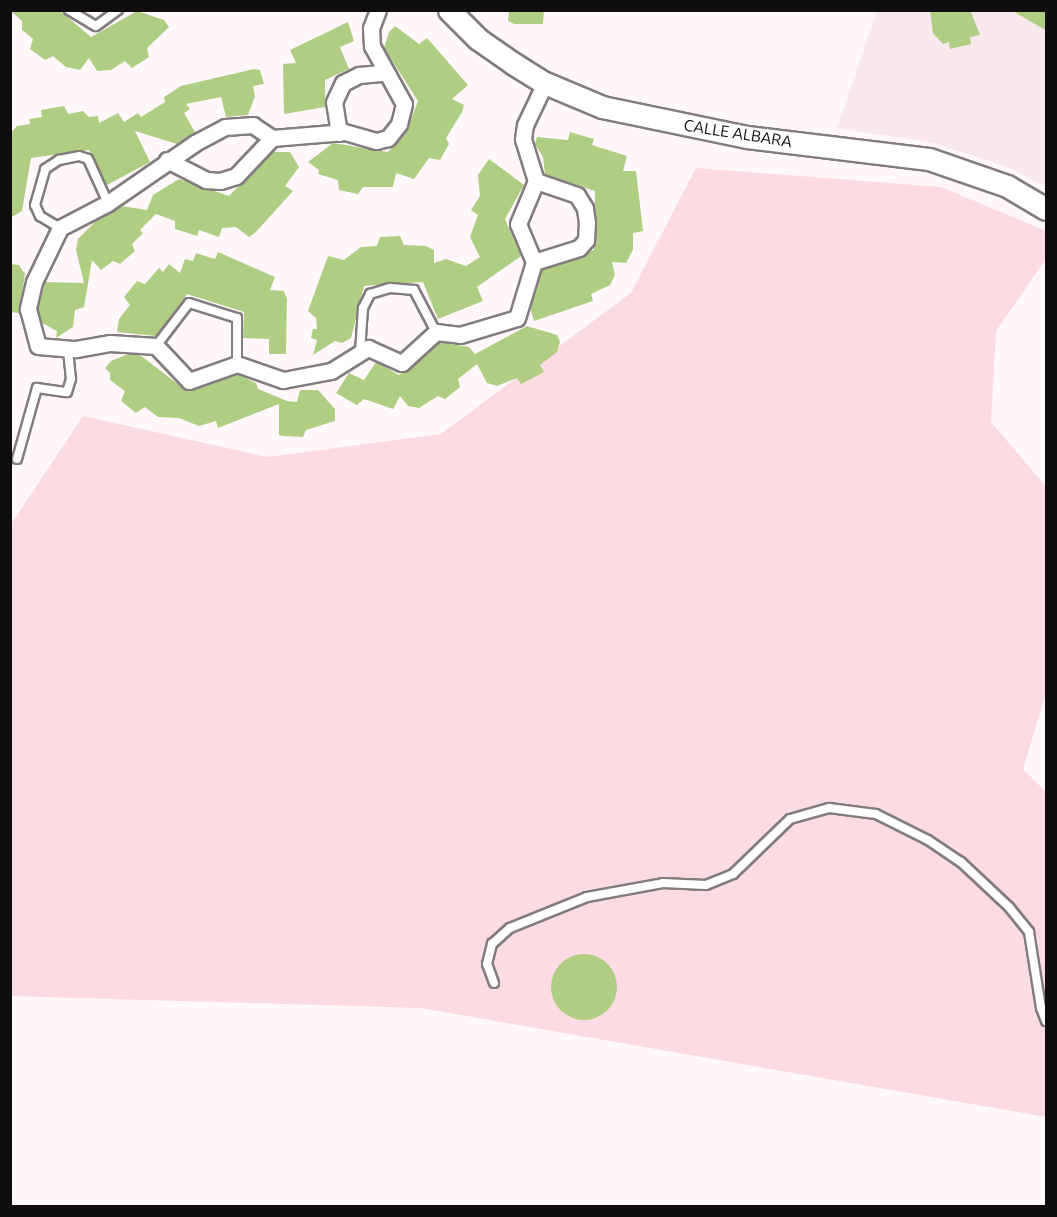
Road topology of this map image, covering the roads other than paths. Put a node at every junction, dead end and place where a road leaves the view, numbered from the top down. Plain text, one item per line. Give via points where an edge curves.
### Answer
1 (69, 10) edge
2 (118, 10) edge
3 (378, 10) edge
4 (450, 11) edge
5 (384, 73) junction
6 (546, 83) junction
7 (339, 133) junction
8 (272, 138) junction
9 (167, 160) junction
10 (536, 181) junction
11 (108, 203) junction
12 (1047, 209) edge
13 (60, 228) junction
14 (534, 262) junction
15 (436, 332) junction
16 (156, 346) junction
17 (72, 348) junction
18 (360, 352) junction
19 (237, 364) junction
20 (17, 459) dead end
21 (494, 983) dead end
22 (1047, 1021) edge

1 - 2 lane via 96,26
3 - 5 street via 370,38
4 - 6 street, CALLE ALBARA via 478,39
5 - 7 street via 359,75 343,83 334,102
5 - 7 street via 403,97 399,124 388,138 376,141
6 - 10 street via 525,125 523,139
6 - 12 street, CALLE ALBARA via 602,107 698,128 929,159 1007,186
7 - 8 street
8 - 9 street via 253,124 225,126
8 - 9 street via 236,176 220,181 206,180
9 - 11 street
10 - 14 street via 518,224
10 - 14 street via 577,195 585,208 587,223 586,240 579,248
11 - 13 street
11 - 13 lane via 88,159 79,156 58,160 45,169 35,205 40,216
13 - 17 street via 34,282 28,309 38,346
14 - 15 street via 517,318 460,335
15 - 18 street via 402,363 368,348
15 - 18 lane via 414,290 390,288 370,294 363,308
16 - 17 street via 110,343
16 - 19 street via 189,381
16 - 19 lane via 189,303 237,318
17 - 20 lane via 67,392 37,388
18 - 19 street via 330,371 284,380
21 - 22 lane via 488,964 492,944 510,928 587,897 663,883 706,885 733,874 790,819 828,808 876,814 928,840 961,862 1010,907 1029,932 1041,1008

